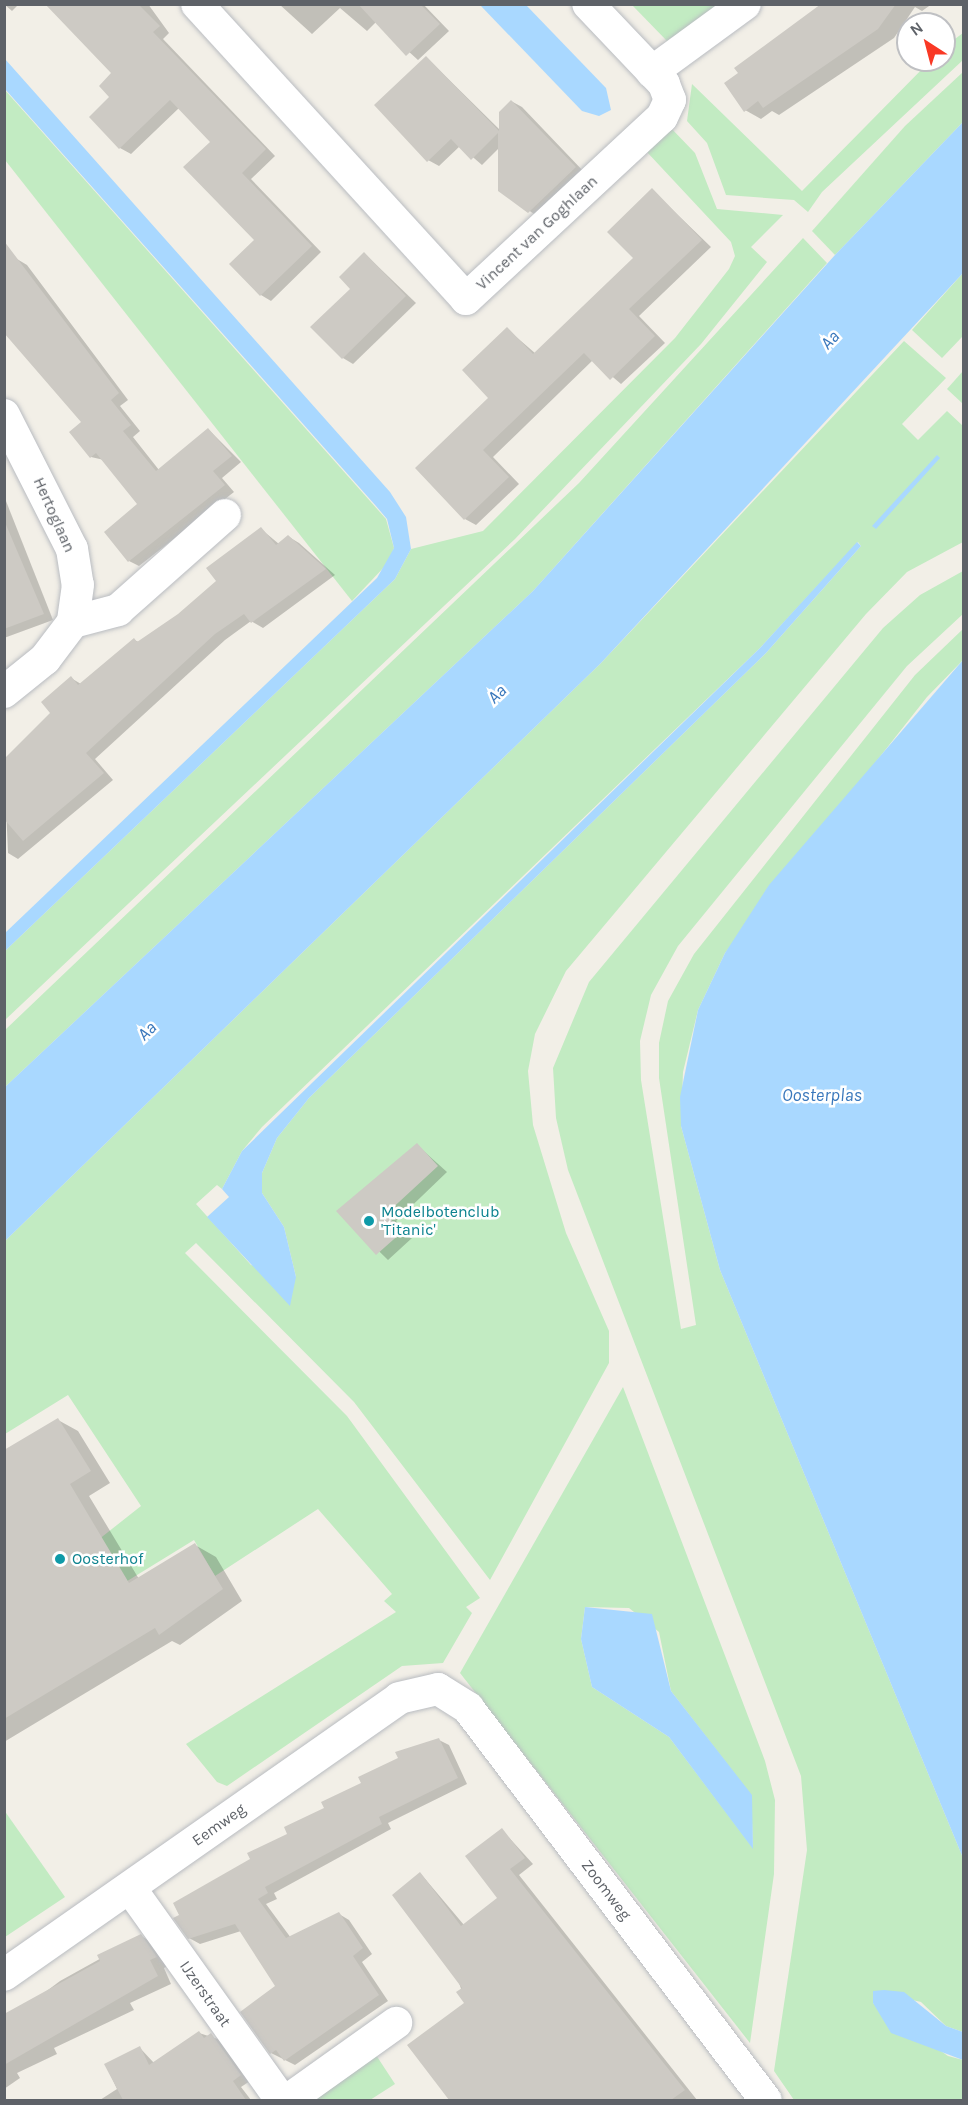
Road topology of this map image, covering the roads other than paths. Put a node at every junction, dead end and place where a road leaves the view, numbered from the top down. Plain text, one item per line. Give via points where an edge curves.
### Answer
1 (196, 4) edge
2 (745, 4) edge
3 (594, 6) edge
4 (652, 72) junction
5 (4, 415) edge
6 (225, 515) dead end
7 (73, 622) junction
8 (4, 692) edge
9 (438, 1689) joint
10 (130, 1887) junction
11 (4, 1976) edge
12 (396, 2024) dead end
13 (281, 2100) edge
14 (288, 2100) edge
15 (766, 2100) edge

1 - 4 street, Vincent van Goghlaan via 466,299 662,117 670,100
2 - 4 street
3 - 4 street, Vincent van Goghlaan
5 - 7 street, Hertoglaan via 72,549 78,585
6 - 7 street via 118,610
7 - 8 street, Hertoglaan via 45,659
9 - 10 street, Eemweg via 399,1698
9 - 15 street, Zoomweg via 468,1708
10 - 11 street, Eemweg
10 - 13 street, IJzerstraat
12 - 14 street

